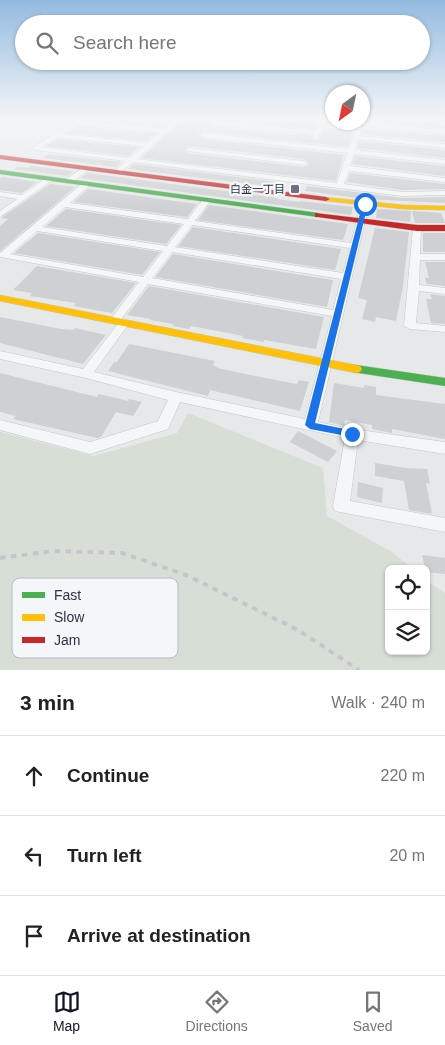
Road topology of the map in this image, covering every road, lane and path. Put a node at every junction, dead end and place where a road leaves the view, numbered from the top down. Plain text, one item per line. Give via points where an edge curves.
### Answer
1 (53, 150) edge
2 (142, 150) edge
3 (187, 150) edge
4 (189, 150) edge
5 (191, 150) edge
6 (310, 150) edge
7 (333, 150) edge
8 (350, 152) junction
9 (0, 157) edge
10 (132, 160) junction
11 (445, 162) edge
12 (304, 163) junction
13 (88, 167) junction
14 (345, 168) junction
15 (119, 171) junction
16 (0, 172) edge
17 (50, 179) junction
18 (296, 180) junction
19 (445, 180) edge
20 (69, 181) junction
21 (86, 184) junction
22 (340, 186) junction
23 (445, 193) edge
24 (0, 194) edge
25 (24, 198) junction
26 (207, 200) junction
27 (63, 204) junction
28 (365, 204) junction
29 (445, 208) edge
30 (0, 216) edge
31 (189, 222) junction
32 (360, 222) junction
33 (34, 228) junction
34 (417, 228) junction
35 (445, 228) edge
36 (354, 246) junction
37 (168, 249) junction
38 (415, 257) junction
39 (445, 257) edge
40 (347, 277) junction
41 (145, 280) junction
42 (414, 288) junction
43 (445, 291) edge
44 (0, 298) edge
45 (338, 314) junction
46 (120, 321) junction
47 (445, 329) edge
48 (0, 355) edge
49 (326, 364) junction
50 (86, 374) junction
51 (445, 382) edge
52 (176, 398) junction
53 (0, 425) edge
54 (310, 425) junction
55 (352, 434) junction
56 (445, 448) edge
57 (445, 525) edge
58 (0, 558) edge
59 (359, 670) edge

1 - 10 street
2 - 10 street
3 - 10 street
4 - 18 street
5 - 12 street
6 - 12 street
7 - 8 street
8 - 11 street
8 - 14 street
9 - 13 street
10 - 15 street
12 - 18 street
13 - 15 street
13 - 20 street
14 - 19 street
14 - 22 street
15 - 28 street
16 - 17 street
17 - 20 street
17 - 25 street
18 - 22 street
20 - 21 street
21 - 26 street
21 - 27 street
22 - 23 street via 402,194
24 - 25 street
25 - 30 street
26 - 31 street
26 - 32 street
27 - 31 street
27 - 33 street
28 - 29 street
28 - 32 street
31 - 36 street
31 - 37 street
32 - 34 street
32 - 36 street
33 - 37 street
33 - 41 street via 3,255
34 - 35 street
34 - 38 street
36 - 40 street
37 - 40 street
37 - 41 street
38 - 39 street
38 - 42 street
40 - 45 street
41 - 45 street
41 - 46 street
42 - 43 street
42 - 47 street via 410,326
44 - 46 street
45 - 49 street
46 - 49 street
46 - 50 street
48 - 50 street
49 - 51 street
49 - 54 street
50 - 52 street
52 - 53 street via 163,425 90,448
52 - 54 street
54 - 55 street
55 - 56 street
55 - 57 street via 341,506
58 - 59 path via 53,551 122,553 186,575 298,630

